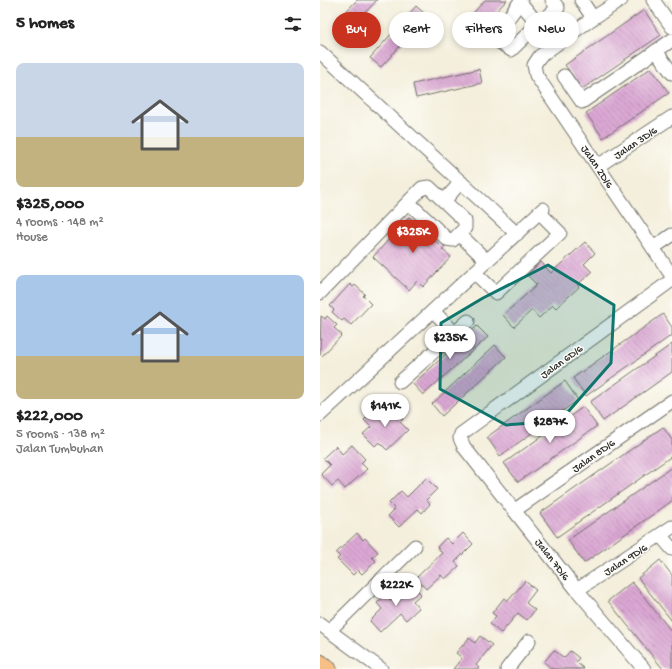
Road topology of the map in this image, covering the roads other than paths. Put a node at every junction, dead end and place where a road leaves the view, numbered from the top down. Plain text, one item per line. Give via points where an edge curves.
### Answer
1 (552, 0) edge
2 (581, 0) edge
3 (621, 0) edge
4 (653, 0) edge
5 (553, 12) edge
6 (593, 18) junction
7 (672, 27) edge
8 (672, 40) edge
9 (656, 51) junction
10 (320, 52) edge
11 (672, 73) edge
12 (564, 76) dead end
13 (672, 117) edge
14 (598, 166) junction
15 (461, 182) junction
16 (444, 201) junction
17 (408, 202) junction
18 (459, 234) junction
19 (517, 234) junction
20 (672, 235) edge
21 (653, 248) junction
22 (487, 261) junction
23 (475, 273) junction
24 (672, 276) edge
25 (672, 280) edge
26 (320, 293) edge
27 (433, 311) junction
28 (468, 321) dead end
29 (455, 333) junction
30 (400, 382) dead end
31 (672, 402) edge
32 (320, 415) edge
33 (464, 448) joint
34 (514, 510) junction
35 (672, 527) edge
36 (661, 536) junction
37 (415, 546) dead end
38 (672, 549) edge
39 (577, 590) junction
40 (324, 628) edge
41 (529, 641) dead end
42 (320, 663) edge
43 (328, 669) edge
44 (381, 669) edge
45 (507, 669) edge
46 (644, 669) edge

1 - 5 street via 558,8
2 - 6 street
3 - 6 street
4 - 7 street
6 - 14 street, Jalan 2D/6 via 540,56 534,65 536,76
8 - 9 street
9 - 11 street
9 - 12 street via 582,102
10 - 15 street
13 - 14 street, Jalan 3D/6
14 - 21 street, Jalan 2D/6
15 - 16 street
15 - 19 street
16 - 17 street via 429,186 422,188
16 - 18 street via 465,221 465,228
17 - 18 street via 447,239 453,240
17 - 26 street
18 - 22 street
19 - 22 street
19 - 23 street via 542,211 560,234 496,293
20 - 21 street
21 - 24 street, Jalan 2D/6
22 - 23 street
23 - 27 street
25 - 33 street, Jalan 6D/6 via 461,434
27 - 29 street
27 - 32 street
28 - 29 street
29 - 30 street
31 - 34 street, Jalan 8D/6
33 - 34 street, Jalan 7D/6
34 - 39 street, Jalan 7D/6
35 - 36 street, Jalan 9D/6
36 - 38 street
36 - 39 street, Jalan 9D/6
37 - 40 street
39 - 46 street, Jalan 7D/6
40 - 44 street
41 - 45 street
42 - 43 main road

